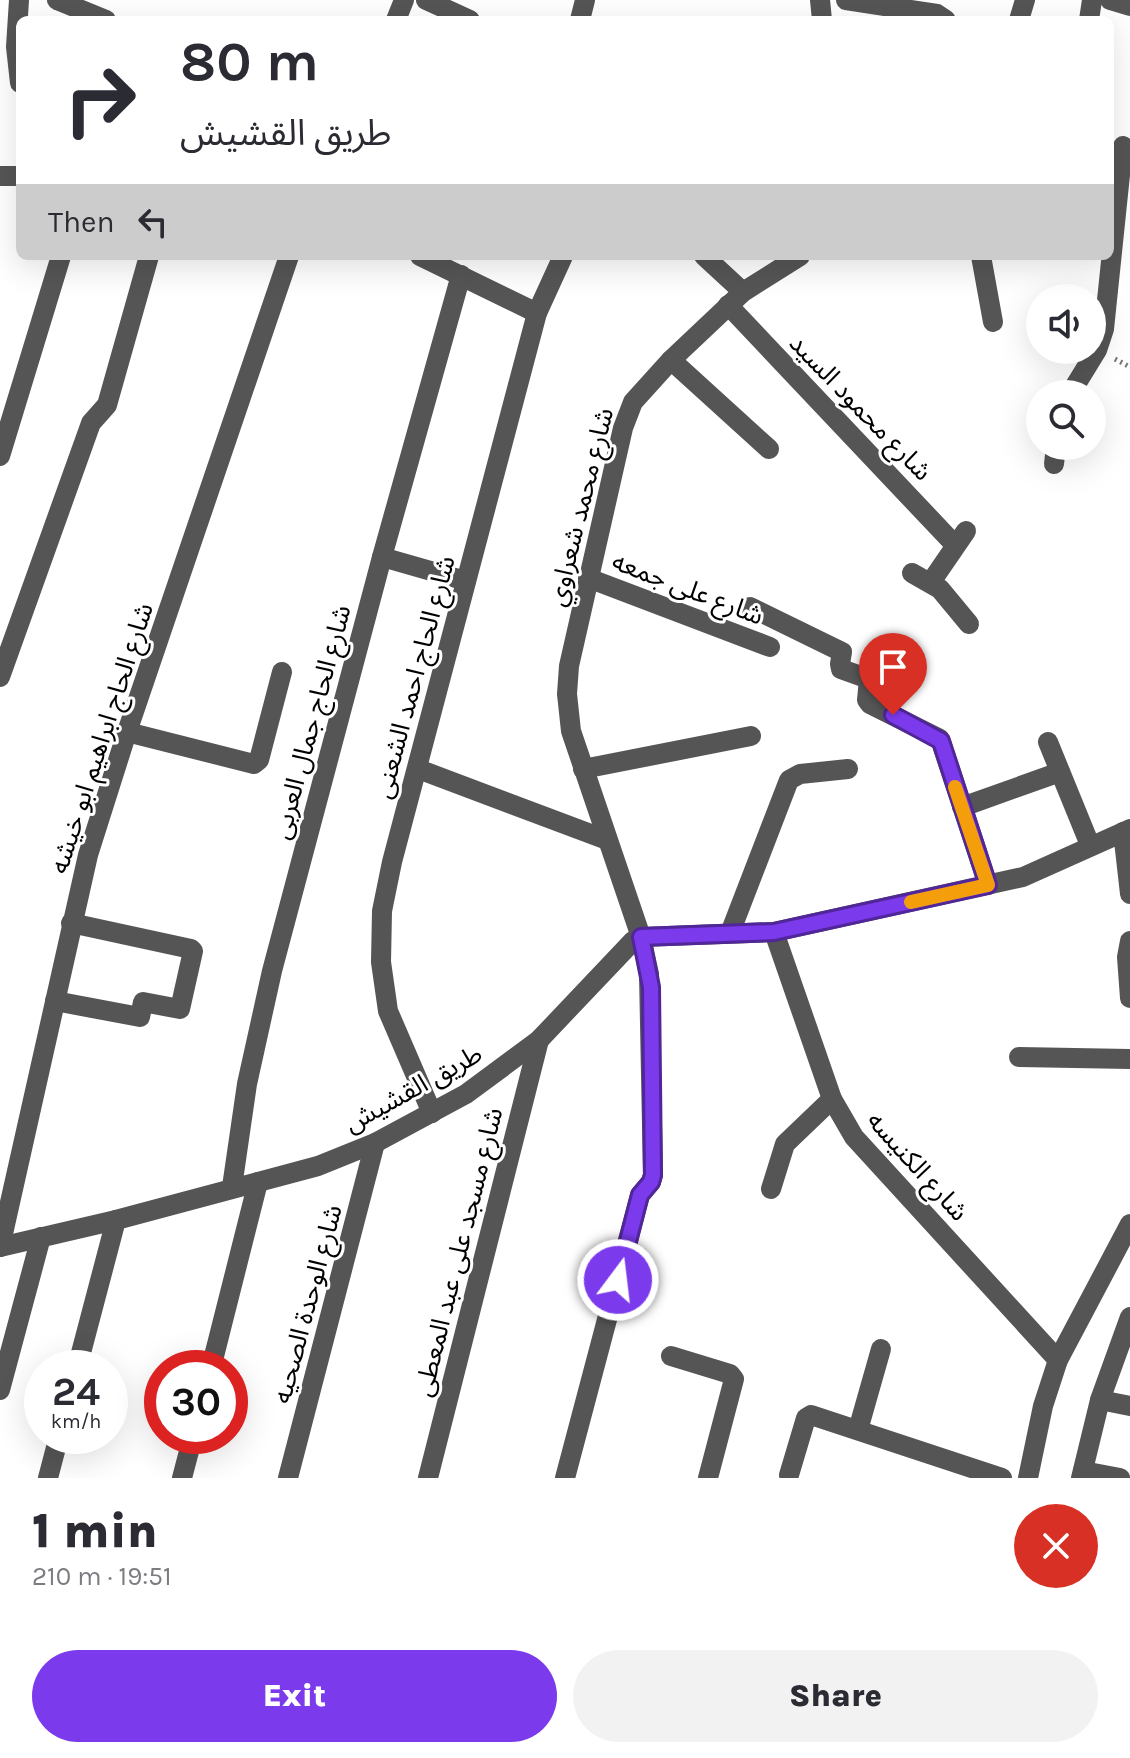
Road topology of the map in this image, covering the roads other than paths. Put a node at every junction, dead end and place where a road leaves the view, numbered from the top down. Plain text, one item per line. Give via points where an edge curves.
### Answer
1 (57, 0) edge
2 (426, 0) edge
3 (846, 0) edge
4 (1110, 0) edge
5 (1130, 6) edge
6 (96, 16) edge
7 (461, 16) edge
8 (940, 16) edge
9 (1121, 146) edge
10 (1114, 221) edge
11 (60, 260) edge
12 (148, 260) edge
13 (288, 260) edge
14 (429, 260) edge
15 (561, 260) edge
16 (707, 260) edge
17 (794, 260) edge
18 (982, 260) edge
19 (1110, 260) edge
20 (461, 275) junction
21 (735, 299) junction
22 (537, 313) junction
23 (993, 322) dead end
24 (671, 360) junction
25 (1079, 380) edge
26 (769, 449) dead end
27 (0, 456) edge
28 (382, 557) junction
29 (912, 573) dead end
30 (588, 578) junction
31 (466, 581) junction
32 (931, 582) junction
33 (750, 607) dead end
34 (969, 624) dead end
35 (770, 647) dead end
36 (282, 672) dead end
37 (0, 677) edge
38 (127, 732) junction
39 (751, 736) dead end
40 (1048, 742) dead end
41 (418, 769) junction
42 (583, 769) junction
43 (848, 769) dead end
44 (1060, 772) junction
45 (962, 807) junction
46 (1126, 830) edge
47 (607, 840) junction
48 (1090, 845) junction
49 (988, 885) junction
50 (1130, 894) edge
51 (71, 923) junction
52 (774, 932) junction
53 (730, 933) junction
54 (641, 937) junction
55 (1130, 941) edge
56 (1130, 998) edge
57 (55, 1001) junction
58 (539, 1040) junction
59 (1019, 1057) dead end
60 (1130, 1059) edge
61 (832, 1099) junction
62 (432, 1113) junction
63 (375, 1143) junction
64 (258, 1182) junction
65 (232, 1187) junction
66 (771, 1189) dead end
67 (116, 1220) junction
68 (1130, 1224) edge
69 (41, 1237) junction
70 (0, 1247) edge
71 (1127, 1330) edge
72 (881, 1349) dead end
73 (82, 1350) edge
74 (216, 1350) edge
75 (671, 1356) dead end
76 (1058, 1360) junction
77 (0, 1390) edge
78 (1100, 1400) junction
79 (1130, 1406) edge
80 (858, 1430) junction
81 (54, 1454) edge
82 (188, 1454) edge
83 (1082, 1474) edge
84 (789, 1475) dead end
85 (48, 1478) edge
86 (182, 1478) edge
87 (288, 1478) edge
88 (428, 1478) edge
89 (565, 1478) edge
90 (708, 1478) edge
91 (1002, 1478) edge
92 (1028, 1478) edge
93 (1120, 1478) edge

1 - 6 street
2 - 7 street
3 - 8 street
4 - 5 street
9 - 10 street
11 - 27 street
12 - 37 street via 107,405 91,423
13 - 38 street, شارع الحاج ابراهيم ابو خيشه
14 - 20 street
15 - 22 street, شارع الحاج احمد الشعنى
16 - 21 street
17 - 21 street, شارع محمد شعراوي
18 - 23 street
19 - 25 street via 1104,329
20 - 22 street
20 - 28 street, شارع الحاج جمال العربى
21 - 24 street, شارع محمد شعراوي
21 - 32 street, شارع محمود السيد via 961,538
22 - 31 street, شارع الحاج احمد الشعنى
24 - 26 street
24 - 30 street, شارع محمد شعراوي via 626,415
28 - 31 street
28 - 65 street, شارع الحاج جمال العربى via 272,971 247,1084
29 - 32 street
30 - 35 street, شارع على جمعه
30 - 42 street, شارع محمد شعراوي via 567,694
31 - 41 street, شارع الحاج احمد الشعنى
32 - 34 street
33 - 45 street via 842,652 841,669 869,679 870,704 940,739
36 - 38 street via 254,764
38 - 51 street, شارع الحاج ابراهيم ابو خيشه
39 - 42 street
40 - 44 street
41 - 47 street
41 - 62 street, شارع الحاج احمد الشعنى via 382,911 381,962 388,1011
42 - 47 street, شارع محمد شعراوي
43 - 53 street via 789,780
44 - 45 street
44 - 48 street
45 - 49 street
46 - 48 street
46 - 50 street
47 - 54 street, شارع محمد شعراوي
48 - 49 street via 1023,877
49 - 52 street
51 - 57 street, شارع الحاج ابراهيم ابو خيشه
51 - 57 street via 193,951 179,1009 143,1002 140,1017
52 - 53 street
52 - 61 street, شارع الكنيسه
53 - 54 street
54 - 58 street, طريق القشيش
54 - 89 street, شارع محمد شعراوي via 651,987 653,1178 640,1195
55 - 56 street
57 - 70 street, شارع الحاج ابراهيم ابو خيشه
58 - 62 street, طريق القشيش
58 - 88 street, شارع مسجد على عبد المعطى
59 - 60 street
61 - 66 street via 787,1141
61 - 76 street, شارع الكنيسه via 854,1137
62 - 63 street, طريق القشيش
63 - 64 street, طريق القشيش
63 - 87 street, شارع الوحدة الصحيه
64 - 65 street, طريق القشيش
64 - 74 street
65 - 67 street, طريق القشيش
67 - 69 street, طريق القشيش
67 - 73 street
68 - 76 street
69 - 70 street, طريق القشيش
69 - 77 street
71 - 78 street
72 - 80 street
75 - 90 street via 734,1379
76 - 92 street
78 - 79 street
78 - 83 street
80 - 84 street via 807,1417
80 - 91 street
81 - 85 street
82 - 86 street
83 - 93 street

